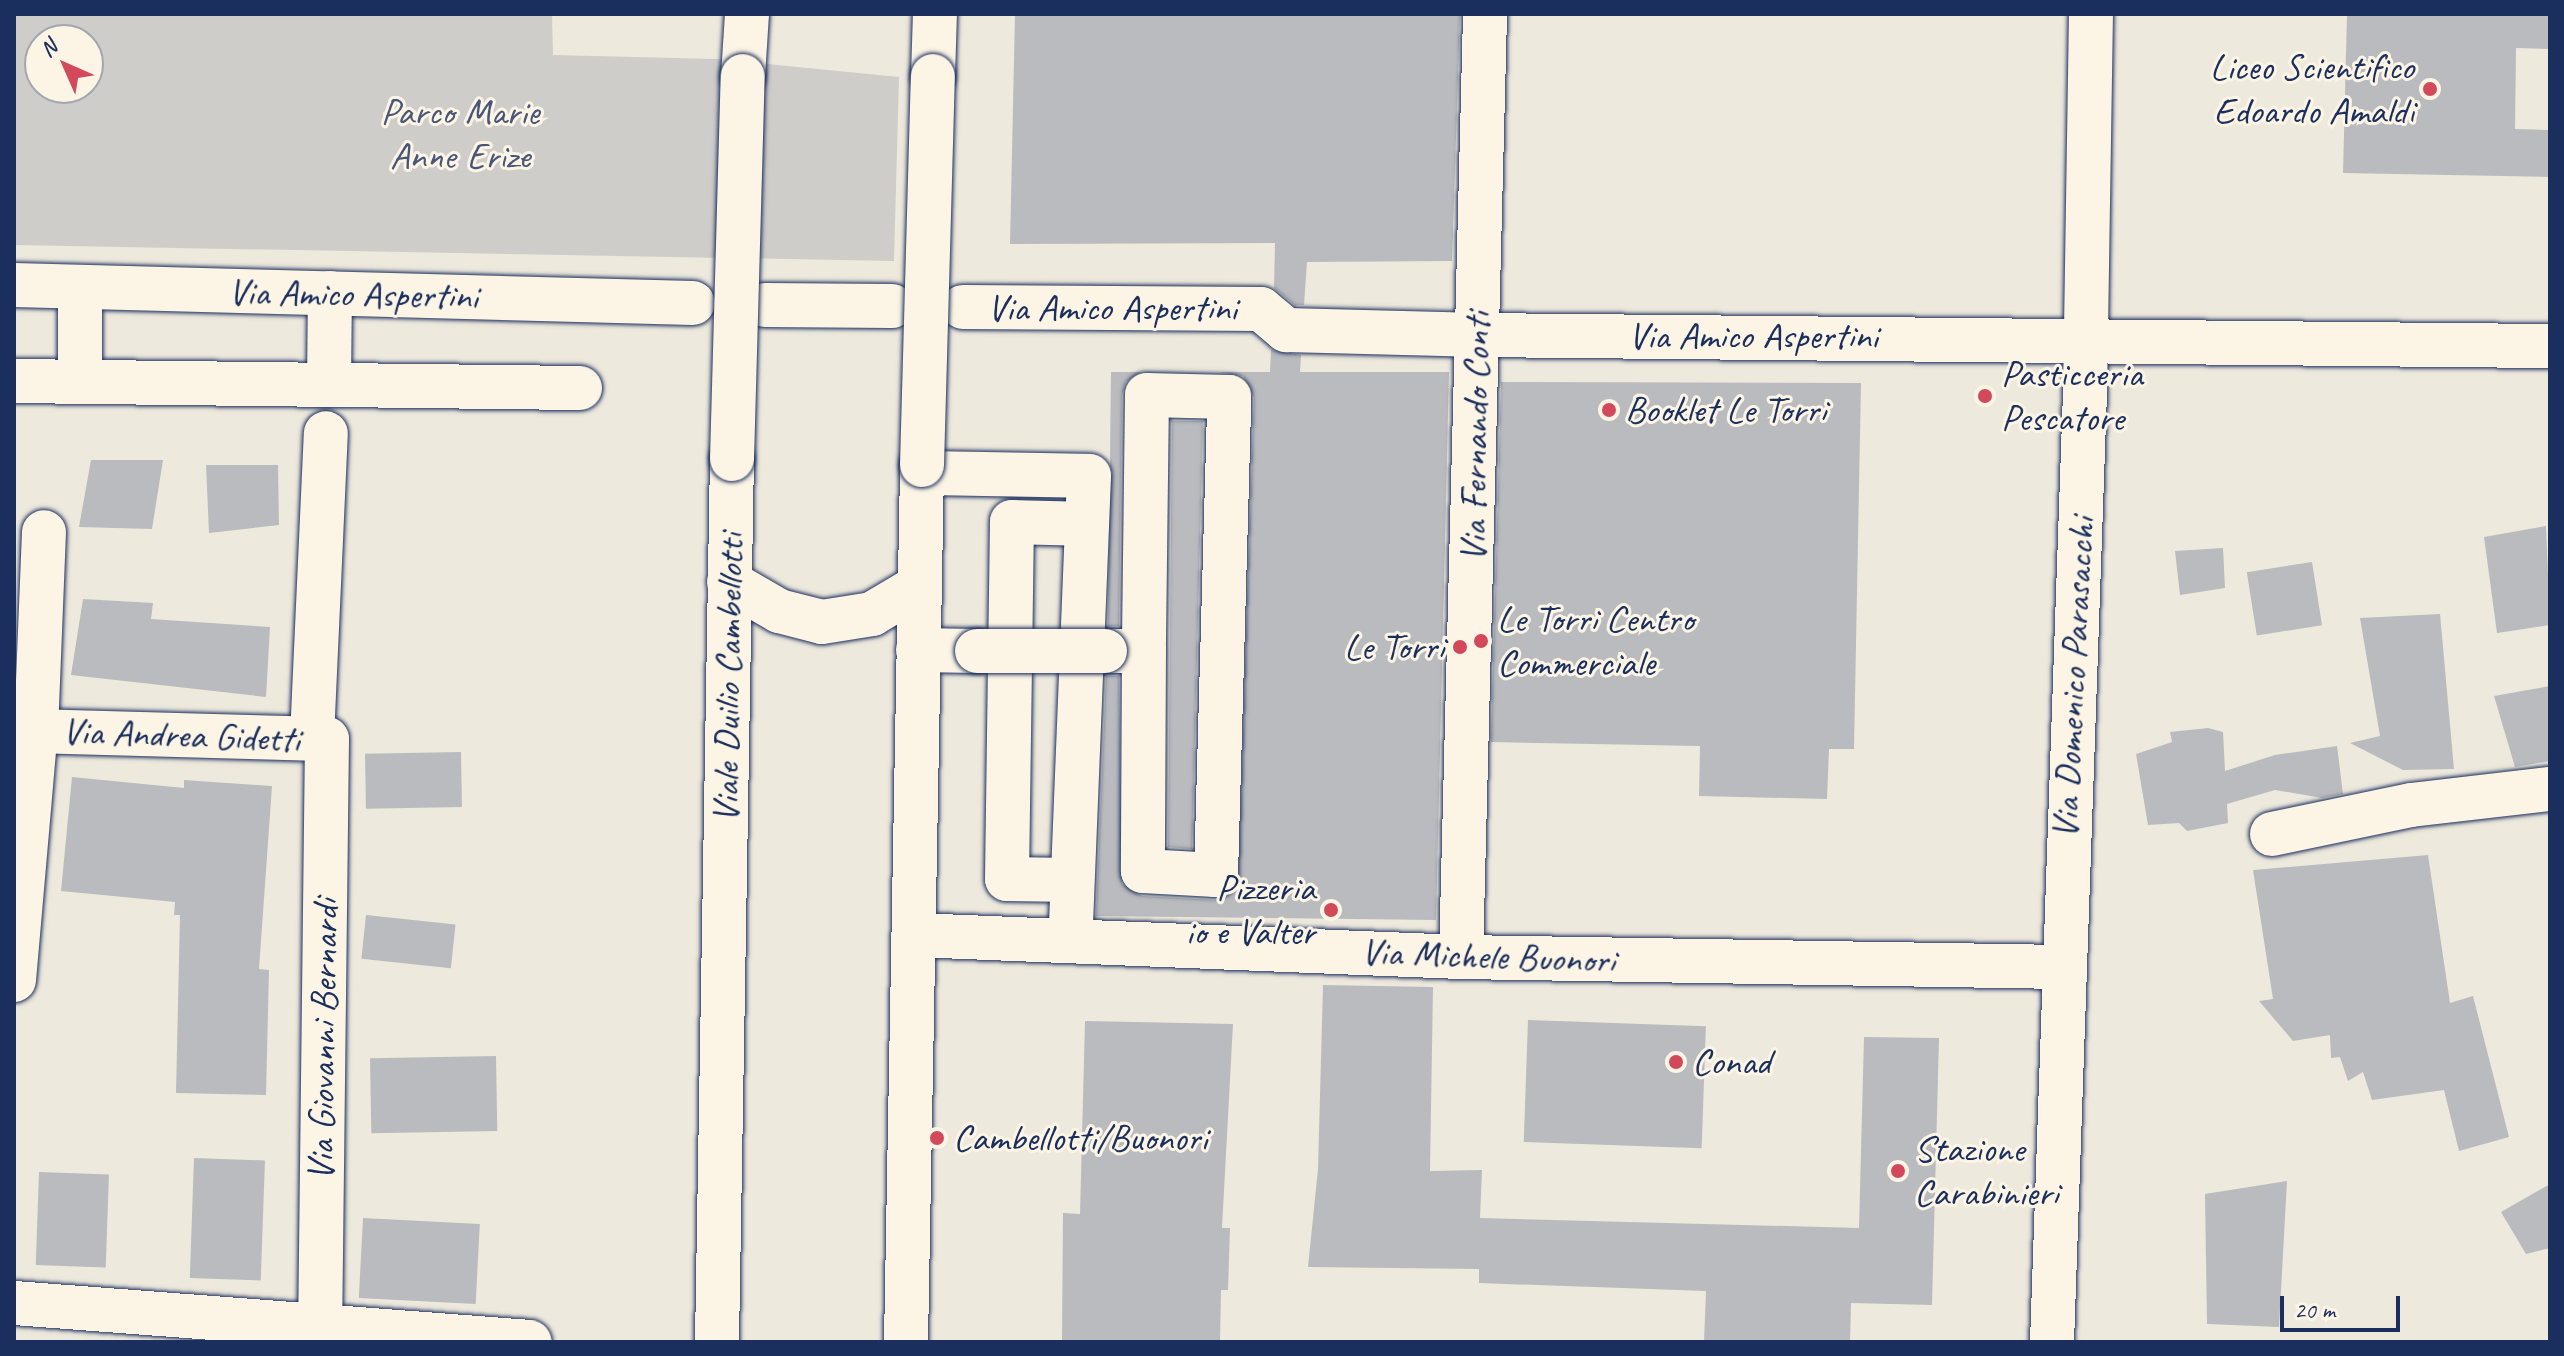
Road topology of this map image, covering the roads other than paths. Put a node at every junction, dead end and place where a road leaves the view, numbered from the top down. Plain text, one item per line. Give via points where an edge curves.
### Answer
1 (747, 14) edge
2 (935, 14) edge
3 (1485, 14) edge
4 (2091, 14) edge
5 (14, 285) edge
6 (80, 287) junction
7 (330, 293) junction
8 (693, 303) dead end
9 (765, 305) dead end
10 (892, 306) dead end
11 (963, 307) dead end
12 (1477, 335) junction
13 (2086, 337) junction
14 (2550, 346) edge
15 (14, 381) edge
16 (80, 382) junction
17 (329, 384) junction
18 (580, 388) dead end
19 (326, 433) dead end
20 (922, 469) junction
21 (1087, 524) junction
22 (44, 532) dead end
23 (729, 582) junction
24 (919, 586) junction
25 (918, 650) junction
26 (1125, 651) junction
27 (36, 731) junction
28 (319, 738) junction
29 (2550, 789) edge
30 (2272, 834) dead end
31 (1072, 880) junction
32 (915, 935) junction
33 (1070, 940) junction
34 (1461, 957) junction
35 (2062, 967) junction
36 (14, 980) edge
37 (14, 1303) edge
38 (320, 1334) edge
39 (530, 1342) edge
40 (717, 1342) edge
41 (906, 1342) edge
42 (2052, 1342) edge

1 - 23 street, Viale Duilio Cambellotti, bridge
2 - 20 street, bridge
3 - 12 street, Via Fernando Conti
4 - 13 street, Via Domenico Parasacchi
5 - 6 street, Via Amico Aspertini
6 - 7 street, Via Amico Aspertini
6 - 16 street
7 - 8 street, Via Amico Aspertini
7 - 17 street
9 - 10 street
11 - 12 street, Via Amico Aspertini via 1261,309 1286,330
12 - 13 street, Via Amico Aspertini
12 - 34 street, Via Fernando Conti
13 - 14 street, Via Amico Aspertini
13 - 35 street, Via Domenico Parasacchi
15 - 16 street
16 - 17 street
17 - 18 street
19 - 28 street, Via Giovanni Bernardi
20 - 21 street via 1089,476
20 - 24 street
21 - 31 street
21 - 31 street via 1012,522 1007,879
22 - 27 street
23 - 24 street via 779,611 822,622 872,614
23 - 40 street, Viale Duilio Cambellotti
24 - 25 street
25 - 26 street, bridge
25 - 32 street
26 - 26 street via 1143,871 1216,875 1229,397 1147,395
27 - 28 street, Via Andrea Gidetti
27 - 36 street
28 - 38 street, Via Giovanni Bernardi
29 - 30 street via 2411,805
31 - 33 street
32 - 33 street, Via Michele Buonori
32 - 41 street
33 - 34 street, Via Michele Buonori
34 - 35 street, Via Michele Buonori
35 - 42 street, Via Domenico Parasacchi
37 - 38 street
38 - 39 street

